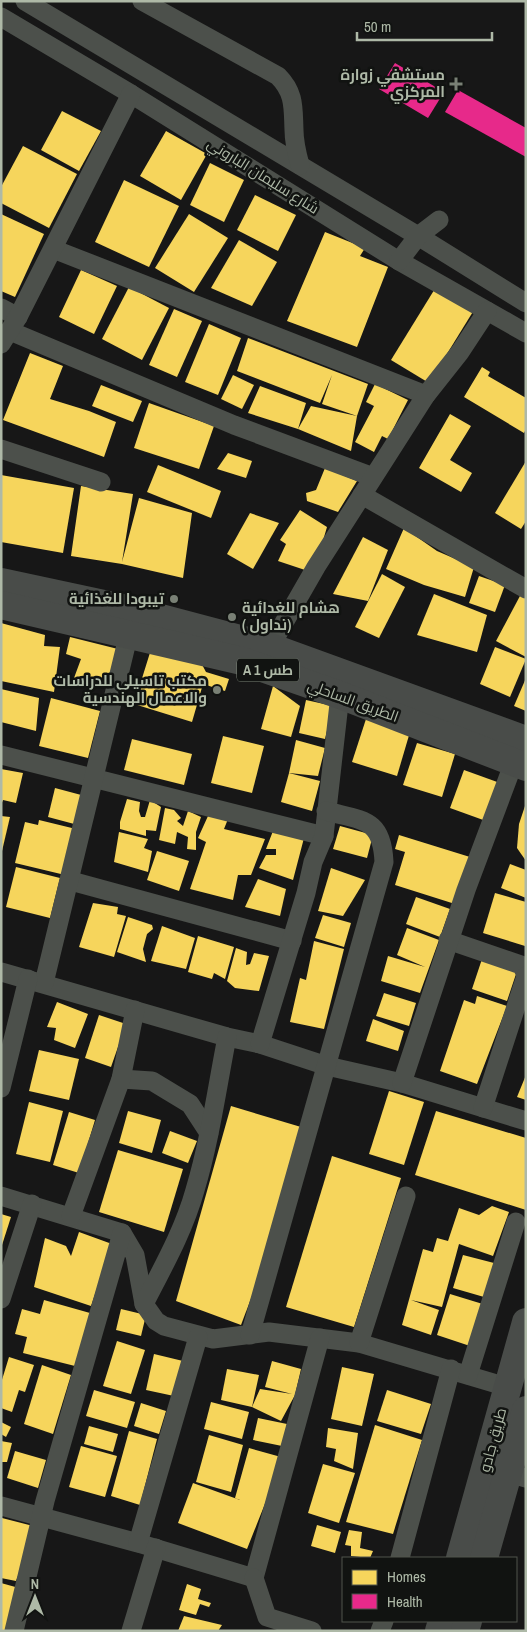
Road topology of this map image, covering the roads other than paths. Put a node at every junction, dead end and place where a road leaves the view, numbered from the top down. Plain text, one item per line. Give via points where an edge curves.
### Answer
1 (25, 1) edge
2 (142, 1) edge
3 (1, 17) edge
4 (131, 94) junction
5 (300, 165) junction
6 (439, 220) dead end
7 (418, 236) junction
8 (53, 249) junction
9 (400, 261) junction
10 (526, 303) edge
11 (1, 308) edge
12 (488, 311) junction
13 (10, 331) edge
14 (526, 333) edge
15 (426, 395) junction
16 (1, 449) edge
17 (373, 477) junction
18 (101, 482) dead end
19 (362, 495) junction
20 (1, 582) edge
21 (526, 589) edge
22 (1, 605) edge
23 (129, 633) junction
24 (270, 648) junction
25 (340, 695) junction
26 (1, 755) edge
27 (522, 756) edge
28 (94, 778) junction
29 (326, 811) junction
30 (324, 836) junction
31 (70, 881) junction
32 (448, 940) junction
33 (292, 941) junction
34 (1, 972) edge
35 (526, 975) edge
36 (36, 981) junction
37 (135, 1010) junction
38 (227, 1037) junction
39 (260, 1044) junction
40 (327, 1066) junction
41 (121, 1079) junction
42 (402, 1083) junction
43 (1, 1088) edge
44 (483, 1108) junction
45 (526, 1121) edge
46 (209, 1133) junction
47 (1, 1196) edge
48 (406, 1196) dead end
49 (32, 1204) junction
50 (71, 1216) junction
51 (516, 1222) dead end
52 (122, 1233) junction
53 (1, 1299) edge
54 (144, 1304) junction
55 (526, 1322) edge
56 (250, 1335) junction
57 (198, 1337) junction
58 (320, 1338) junction
59 (359, 1343) junction
60 (460, 1372) junction
61 (507, 1387) junction
62 (526, 1410) edge
63 (517, 1476) edge
64 (1, 1506) edge
65 (41, 1519) junction
66 (147, 1546) junction
67 (400, 1557) edge
68 (460, 1557) edge
69 (484, 1557) edge
70 (254, 1578) junction
71 (265, 1624) edge
72 (14, 1631) edge
73 (132, 1631) edge
74 (312, 1631) edge

1 - 5 street, شارع سليمان الباروني
2 - 5 street via 284,82 293,98 294,141
3 - 4 street, شارع سليمان الباروني
4 - 8 street
4 - 9 street, شارع سليمان الباروني
5 - 7 street, شارع سليمان الباروني
6 - 7 street
7 - 9 street
7 - 10 street, شارع سليمان الباروني
8 - 13 street
8 - 15 street
9 - 12 street, شارع سليمان الباروني
11 - 13 street
12 - 14 street, شارع سليمان الباروني
12 - 15 street
13 - 17 street via 234,425
15 - 17 street
16 - 18 street
17 - 19 street
19 - 21 street
19 - 24 street
20 - 24 highway, الطريق الساحلي / A 1 طس via 127,608
22 - 23 highway, الطريق الساحلي / A 1 طس
23 - 25 highway, الطريق الساحلي / A 1 طس via 242,661
23 - 28 street
24 - 27 highway, الطريق الساحلي / A 1 طس
25 - 27 highway, الطريق الساحلي / A 1 طس
25 - 29 street
26 - 28 street
27 - 32 street
28 - 30 street
28 - 31 street
29 - 30 street
29 - 40 street via 366,822 377,830 384,862
30 - 33 street via 313,862
31 - 33 street
31 - 36 street
32 - 35 street via 521,965
32 - 42 street
33 - 39 street
34 - 36 street
35 - 44 street
36 - 37 street
36 - 43 street
37 - 38 street
37 - 41 street
38 - 39 street
38 - 46 street
39 - 40 street
40 - 42 street
40 - 56 street
41 - 46 street via 152,1081 190,1104
41 - 50 street
42 - 44 street
44 - 45 street
46 - 54 street via 195,1191 177,1239
47 - 49 street
48 - 59 street
49 - 50 street
49 - 53 street
50 - 52 street
51 - 60 street
52 - 54 street via 136,1255
52 - 65 street
54 - 57 street via 156,1322
55 - 61 highway, طريق جادو
56 - 57 street via 228,1339
56 - 58 street via 269,1332
57 - 66 street
58 - 59 street
58 - 70 street
59 - 60 street
60 - 61 street
60 - 67 street
61 - 68 highway, طريق جادو
62 - 63 highway, طريق جادو
63 - 69 highway, طريق جادو
64 - 65 street
65 - 66 street
65 - 72 street
66 - 70 street
66 - 73 street
70 - 71 street
71 - 74 street

